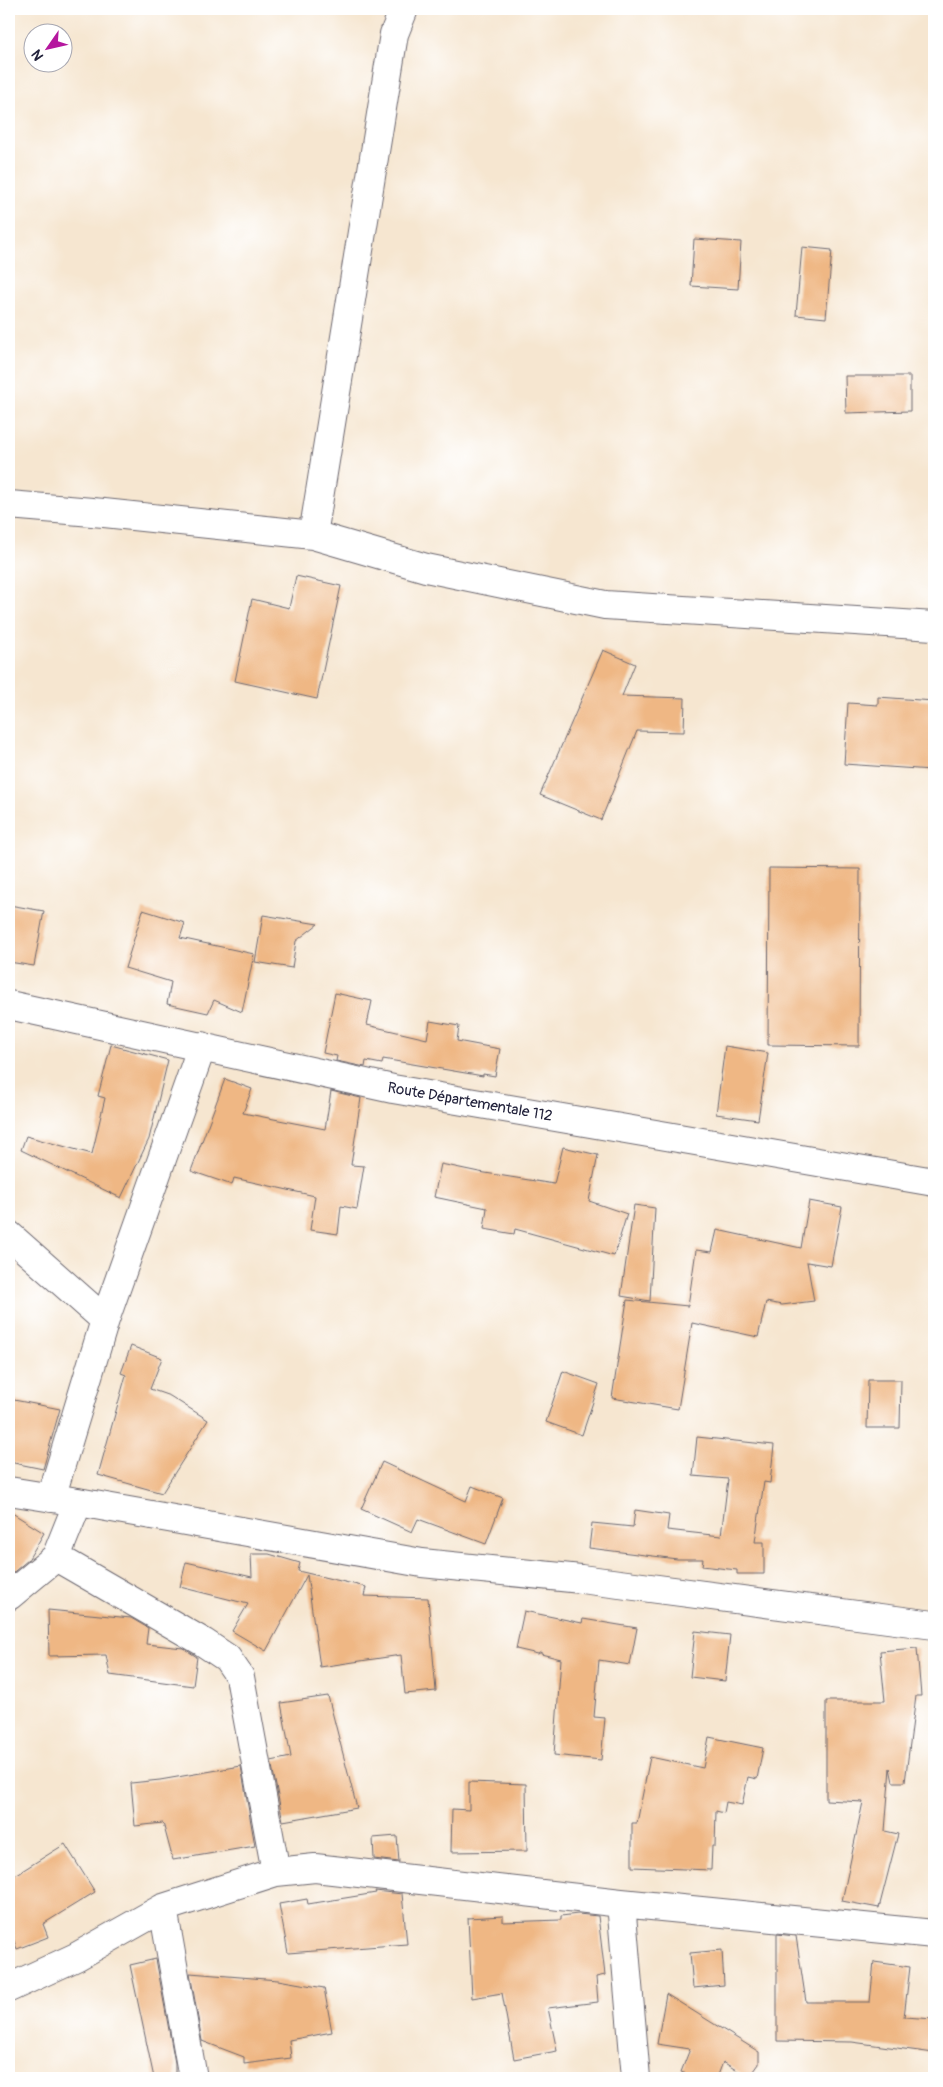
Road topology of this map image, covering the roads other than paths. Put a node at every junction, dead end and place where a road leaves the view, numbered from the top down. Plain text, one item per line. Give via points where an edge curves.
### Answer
1 (404, 9) edge
2 (9, 505) edge
3 (313, 535) junction
4 (934, 626) edge
5 (9, 1005) edge
6 (202, 1046) junction
7 (934, 1182) edge
8 (9, 1235) edge
9 (104, 1320) junction
10 (9, 1491) edge
11 (51, 1498) junction
12 (78, 1502) junction
13 (56, 1557) junction
14 (9, 1596) edge
15 (934, 1625) edge
16 (276, 1872) junction
17 (621, 1903) junction
18 (163, 1908) junction
19 (934, 1934) edge
20 (9, 1988) edge
21 (193, 2078) edge
22 (636, 2078) edge

1 - 3 street via 394,34
2 - 3 street
3 - 4 street via 426,568 605,605
5 - 6 street, Route Départementale 112
6 - 7 street, Route Départementale 112 via 393,1089
6 - 9 street
8 - 9 street
9 - 11 street
10 - 11 street
11 - 12 street
12 - 13 street
12 - 15 street via 422,1563 581,1579
13 - 14 street
13 - 16 street via 227,1658 240,1677
16 - 17 street via 315,1868
16 - 18 street
17 - 19 street
17 - 22 street
18 - 20 street via 76,1957
18 - 21 street

